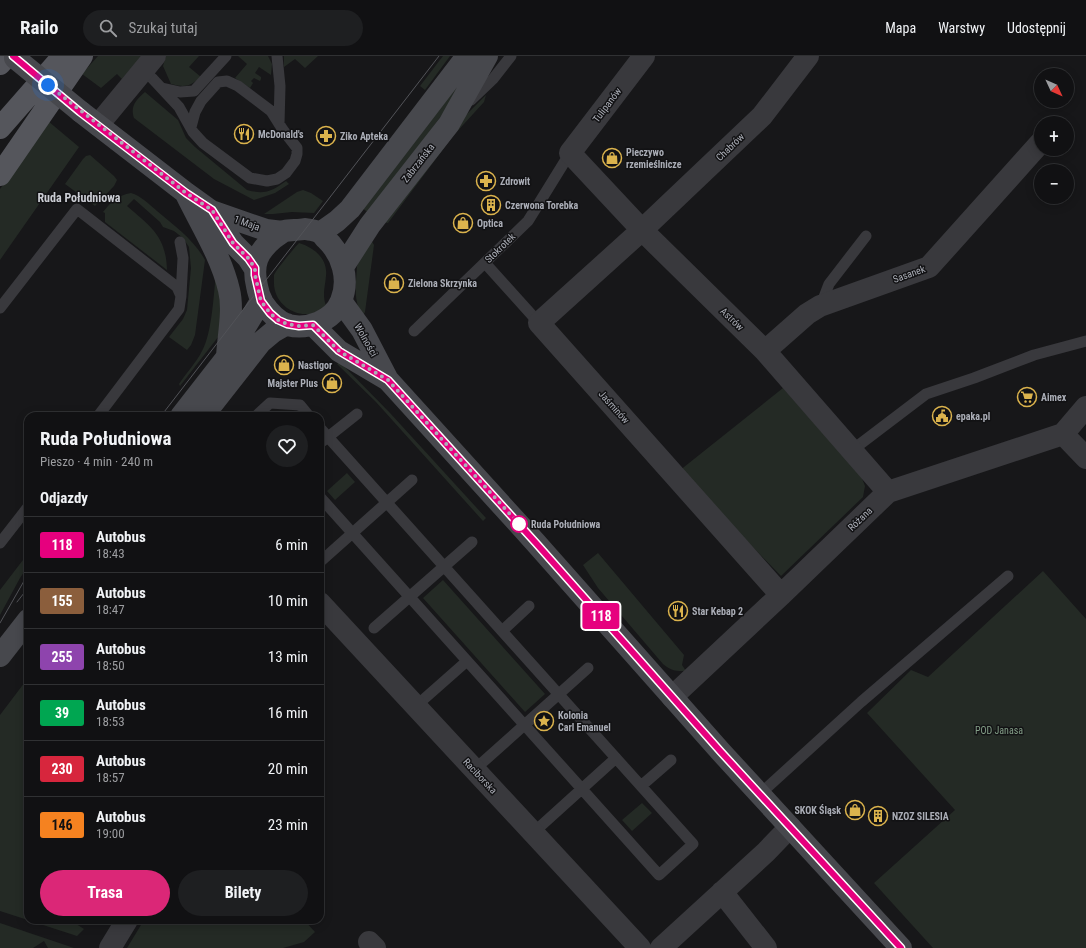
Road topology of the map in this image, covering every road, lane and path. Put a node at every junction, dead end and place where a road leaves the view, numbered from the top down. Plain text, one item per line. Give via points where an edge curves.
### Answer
1 (7, 56) edge
2 (13, 56) edge
3 (64, 56) edge
4 (82, 56) edge
5 (226, 56) edge
6 (277, 56) edge
7 (467, 56) edge
8 (487, 56) edge
9 (511, 56) edge
10 (644, 56) edge
11 (808, 56) edge
12 (149, 63) edge
13 (0, 64) edge
14 (161, 88) junction
15 (280, 124) junction
16 (449, 124) junction
17 (98, 125) junction
18 (191, 127) junction
19 (0, 128) edge
20 (1034, 150) edge
21 (570, 153) junction
22 (0, 175) edge
23 (186, 193) junction
24 (212, 210) junction
25 (642, 230) junction
26 (283, 232) junction
27 (320, 233) junction
28 (866, 236) dead end
29 (180, 242) dead end
30 (485, 263) junction
31 (343, 267) junction
32 (255, 269) junction
33 (181, 296) junction
34 (261, 301) junction
35 (341, 301) junction
36 (820, 306) junction
37 (0, 308) edge
38 (539, 323) junction
39 (287, 324) junction
40 (313, 325) junction
41 (414, 331) dead end
42 (1086, 341) edge
43 (766, 351) junction
44 (227, 357) junction
45 (388, 380) junction
46 (1086, 407) edge
47 (101, 412) edge
48 (183, 412) edge
49 (206, 412) edge
50 (260, 412) edge
51 (306, 412) edge
52 (357, 414) dead end
53 (1063, 434) junction
54 (324, 440) edge
55 (851, 451) junction
56 (1086, 458) edge
57 (412, 480) dead end
58 (888, 492) junction
59 (324, 501) edge
60 (387, 503) junction
61 (24, 512) edge
62 (353, 533) junction
63 (472, 542) dead end
64 (0, 544) edge
65 (324, 558) edge
66 (444, 566) junction
67 (1008, 576) dead end
68 (781, 595) junction
69 (410, 597) junction
70 (529, 606) dead end
71 (324, 608) edge
72 (24, 625) edge
73 (374, 628) dead end
74 (502, 631) junction
75 (0, 656) edge
76 (467, 661) junction
77 (588, 668) dead end
78 (558, 694) junction
79 (672, 697) junction
80 (416, 706) junction
81 (525, 725) junction
82 (616, 758) junction
83 (671, 760) dead end
84 (474, 770) junction
85 (641, 786) junction
86 (582, 789) junction
87 (760, 794) junction
88 (790, 827) junction
89 (533, 833) junction
90 (722, 892) junction
91 (125, 924) edge
92 (110, 948) edge
93 (640, 948) edge
94 (661, 948) edge
95 (766, 948) edge
96 (901, 948) edge

1 - 13 main road
2 - 17 street, 1 Maja, bridge
3 - 19 main road
4 - 22 main road
5 - 14 lane via 194,91 180,92
6 - 15 lane
7 - 27 street via 350,209
8 - 16 street, Zabrzańska
9 - 16 lane via 493,79
10 - 21 street, Tulipanów
11 - 25 street, Chabrów via 762,116
12 - 14 lane
12 - 17 street
14 - 18 lane via 179,107
15 - 18 lane via 271,111 238,86 227,81 218,82 201,101
15 - 18 lane via 297,148 297,154 286,173 277,179 267,181 246,176 203,143
16 - 31 street, Zabrzańska via 370,225
17 - 23 street, 1 Maja
20 - 36 street, Sasanek via 929,267
21 - 25 street, Astrów
21 - 30 lane, Stokrotek via 528,221
23 - 24 street, 1 Maja
23 - 44 street via 218,258 229,290
24 - 26 street, 1 Maja via 266,230
24 - 32 street, 1 Maja via 233,243
25 - 38 street
25 - 43 street, Astrów
26 - 27 street via 305,229
26 - 32 street via 268,243 258,257
27 - 31 street via 333,246
28 - 36 lane via 829,284
29 - 33 lane via 183,258
30 - 38 lane
30 - 41 lane, Stokrotek
31 - 35 street
32 - 34 street
33 - 37 lane via 177,287 77,209
33 - 47 lane via 179,309
34 - 39 street via 270,313
34 - 44 street
35 - 40 street via 326,319
35 - 45 street, Wolności via 362,330
36 - 43 street, Sasanek via 807,314
38 - 68 street, Jaśminów
39 - 40 street
39 - 49 street via 261,342
40 - 45 street, Wolności via 339,351
42 - 55 lane via 1034,355 926,394
43 - 55 street, Astrów
44 - 48 street
45 - 79 street, Wolności
46 - 53 street
50 - 51 lane via 270,403 300,405
52 - 54 lane
53 - 56 street
53 - 58 street, Różana
54 - 60 lane
55 - 58 street, Astrów
57 - 60 lane
58 - 68 street, Różana
59 - 62 lane
60 - 62 lane
60 - 66 lane
61 - 64 lane
62 - 65 lane
62 - 69 lane
63 - 66 lane
66 - 69 lane
66 - 74 lane
67 - 87 lane via 861,702
68 - 79 street, Różana
69 - 73 lane
69 - 76 lane
70 - 74 lane
71 - 80 street, Raciborska
72 - 75 street
74 - 78 lane
76 - 80 lane
76 - 81 lane
77 - 78 lane
78 - 81 lane
78 - 82 lane
79 - 87 street, Wolności
80 - 84 street, Raciborska
81 - 84 lane
81 - 86 lane
82 - 85 lane
82 - 86 lane
83 - 85 lane
84 - 89 street, Raciborska
85 - 86 lane via 693,844 660,875
86 - 89 lane
87 - 88 street, Wolności
88 - 90 street
88 - 96 street, Wolności
89 - 93 street, Raciborska
90 - 94 street
90 - 95 street
91 - 92 street

